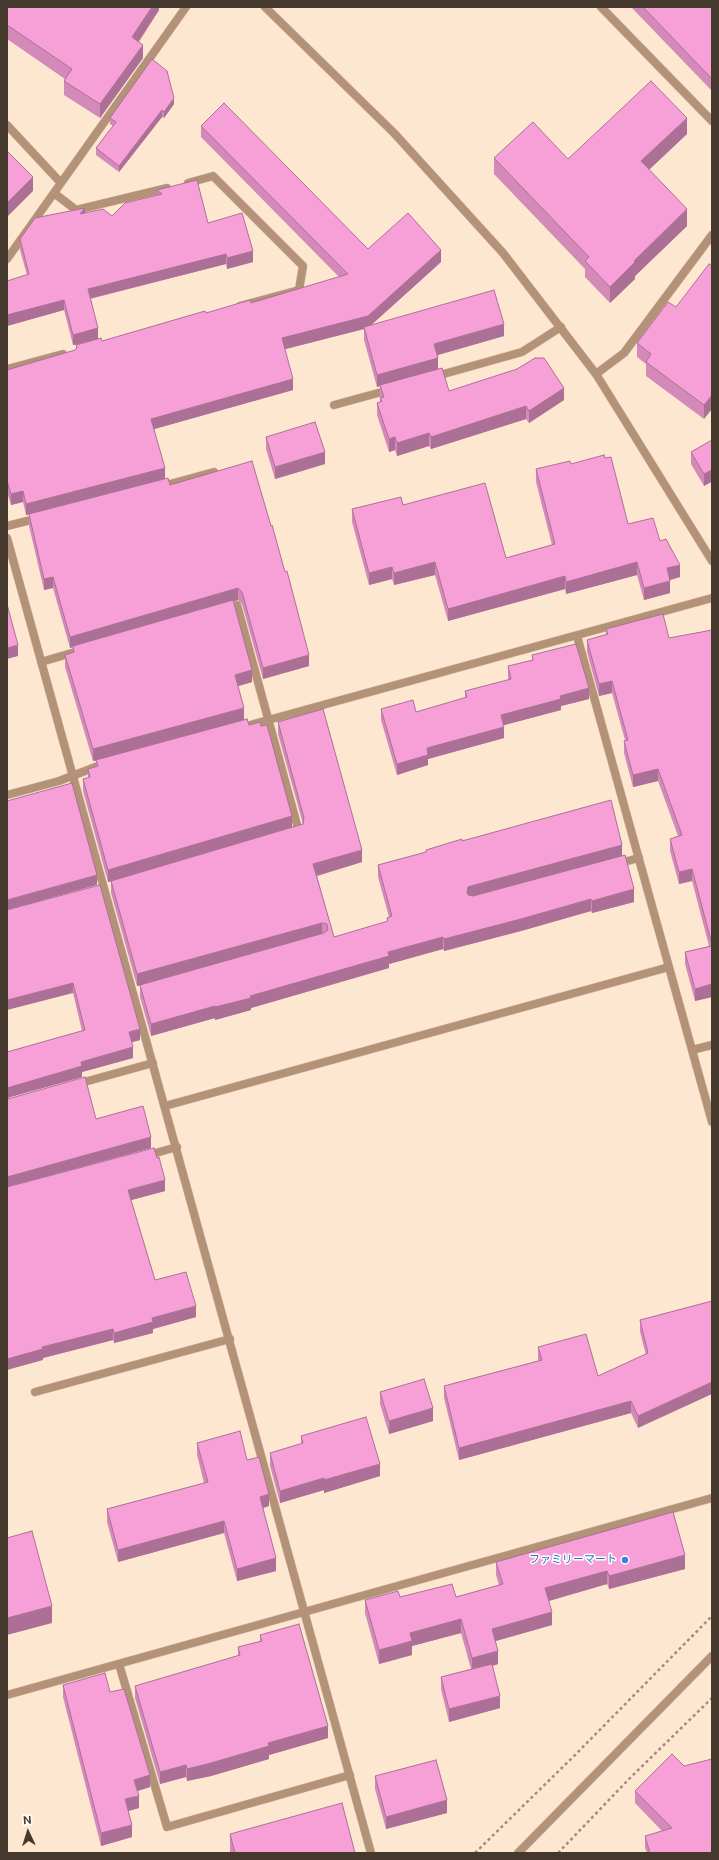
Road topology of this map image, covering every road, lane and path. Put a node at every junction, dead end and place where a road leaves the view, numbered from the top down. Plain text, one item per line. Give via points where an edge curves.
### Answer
1 (186, 7) edge
2 (265, 7) edge
3 (601, 7) edge
4 (712, 121) edge
5 (7, 125) edge
6 (61, 183) junction
7 (54, 193) junction
8 (712, 235) edge
9 (7, 259) edge
10 (230, 308) edge
11 (561, 327) junction
12 (68, 352) edge
13 (7, 369) edge
14 (596, 374) junction
15 (424, 380) edge
16 (394, 388) edge
17 (334, 405) dead end
18 (214, 472) edge
19 (152, 488) edge
20 (45, 516) edge
21 (7, 526) edge
22 (7, 538) edge
23 (712, 561) edge
24 (712, 598) edge
25 (214, 612) edge
26 (577, 636) junction
27 (94, 646) edge
28 (41, 662) junction
29 (269, 719) junction
30 (239, 728) edge
31 (105, 764) edge
32 (73, 775) junction
33 (7, 795) edge
34 (284, 836) edge
35 (639, 858) junction
36 (608, 866) edge
37 (669, 967) junction
38 (712, 1045) edge
39 (692, 1050) junction
40 (153, 1063) junction
41 (68, 1086) edge
42 (165, 1106) junction
43 (712, 1122) edge
44 (177, 1147) junction
45 (138, 1157) edge
46 (230, 1339) junction
47 (35, 1392) dead end
48 (712, 1498) edge
49 (305, 1612) junction
50 (712, 1616) edge
51 (712, 1656) edge
52 (119, 1664) junction
53 (7, 1695) edge
54 (712, 1698) edge
55 (350, 1775) junction
56 (371, 1853) edge
57 (475, 1853) edge
58 (518, 1853) edge
59 (558, 1853) edge

1 - 6 street
2 - 11 street via 394,133 448,191 503,253
3 - 4 street
5 - 6 street
6 - 7 street
7 - 9 street
7 - 10 street via 76,210 213,176 303,266 299,290
8 - 14 street via 624,352
11 - 14 street
11 - 15 street via 522,352
12 - 13 street
14 - 23 street
16 - 17 street
18 - 19 street
20 - 21 street
22 - 28 street
24 - 26 street
25 - 29 street via 237,605
26 - 29 street
26 - 35 street
27 - 28 street
28 - 32 street
29 - 30 street
29 - 34 street via 298,832
31 - 32 street
32 - 33 street
32 - 40 street via 105,889 138,992
35 - 36 street
35 - 37 street
37 - 39 street
37 - 42 street
38 - 39 street
39 - 43 street
40 - 41 street
40 - 42 street
42 - 44 street
44 - 45 street
44 - 46 street
46 - 47 street
46 - 49 street
48 - 49 street
49 - 52 street
49 - 55 street
50 - 57 path
51 - 58 street
52 - 53 street
52 - 55 street via 167,1827
54 - 59 path
55 - 56 street

